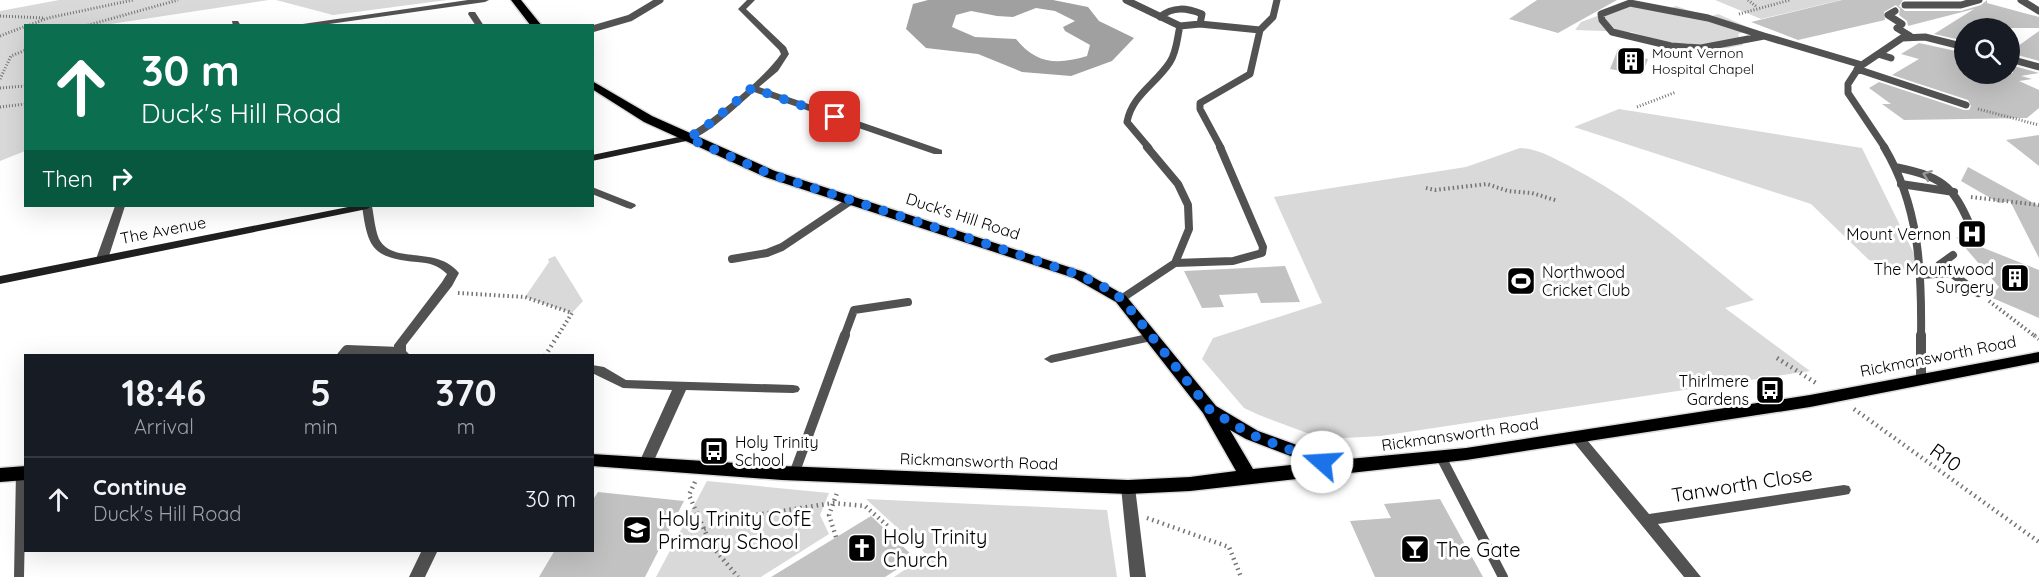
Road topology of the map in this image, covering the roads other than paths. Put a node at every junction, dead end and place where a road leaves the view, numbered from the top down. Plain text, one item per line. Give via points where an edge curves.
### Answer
1 (485, 0) edge
2 (516, 0) edge
3 (660, 0) edge
4 (751, 0) edge
5 (1126, 0) edge
6 (1277, 0) edge
7 (1979, 0) edge
8 (2021, 0) edge
9 (1905, 5) dead end
10 (1895, 11) dead end
11 (2039, 11) edge
12 (472, 14) dead end
13 (1160, 17) junction
14 (308, 24) edge
15 (479, 24) edge
16 (535, 24) edge
17 (1200, 24) junction
18 (1180, 26) junction
19 (594, 28) edge
20 (1260, 30) junction
21 (1764, 36) junction
22 (1910, 36) junction
23 (1954, 44) edge
24 (1878, 54) junction
25 (1891, 58) dead end
26 (2020, 62) edge
27 (1859, 67) junction
28 (2039, 67) edge
29 (594, 87) edge
30 (752, 88) junction
31 (1966, 105) road end
32 (688, 138) junction
33 (938, 152) dead end
34 (594, 158) edge
35 (1895, 167) junction
36 (1901, 184) junction
37 (594, 191) edge
38 (1956, 194) junction
39 (852, 200) junction
40 (631, 206) dead end
41 (120, 207) edge
42 (355, 207) edge
43 (367, 207) edge
44 (330, 209) edge
45 (1976, 238) dead end
46 (1953, 255) dead end
47 (102, 259) junction
48 (732, 259) dead end
49 (1175, 263) junction
50 (1951, 273) junction
51 (1920, 275) junction
52 (0, 280) edge
53 (1978, 293) road end
54 (1122, 299) junction
55 (908, 302) dead end
56 (1152, 337) junction
57 (344, 354) edge
58 (403, 354) edge
59 (2039, 357) edge
60 (1051, 359) dead end
61 (594, 369) edge
62 (1921, 379) junction
63 (681, 386) junction
64 (793, 389) dead end
65 (1210, 410) junction
66 (1577, 437) junction
67 (1441, 457) junction
68 (594, 460) edge
69 (645, 465) junction
70 (1340, 468) junction
71 (23, 473) edge
72 (794, 474) junction
73 (0, 475) edge
74 (1248, 476) junction
75 (1128, 487) junction
76 (1844, 490) dead end
77 (1647, 520) junction
78 (429, 552) edge
79 (19, 577) edge
80 (417, 577) edge
81 (1138, 577) edge
82 (1503, 577) edge
83 (1693, 577) edge

1 - 14 street
2 - 16 main road
3 - 19 lane via 630,18
4 - 30 street via 742,9 786,54
5 - 13 lane
6 - 20 lane via 1273,17
7 - 9 lane via 1964,5 1914,0
8 - 11 lane
10 - 22 lane via 1887,15 1902,24 1897,28
12 - 15 street
13 - 17 lane via 1168,10 1189,9 1202,14
13 - 18 lane
17 - 18 lane
17 - 20 lane
18 - 49 lane via 1169,64 1127,111 1127,122 1178,184 1188,205 1189,229
20 - 49 lane via 1250,74 1200,103 1200,109 1226,158 1263,247 1262,253 1238,259
21 - 21 lane via 1717,21 1630,3 1601,14 1612,32 1671,46 1701,48
21 - 27 lane
22 - 23 lane
22 - 24 lane
24 - 25 lane
24 - 27 lane
26 - 28 lane
27 - 31 lane
27 - 35 lane via 1846,86 1848,93
29 - 32 main road, Duck's Hill Road
30 - 32 street
30 - 33 street
32 - 34 street
32 - 39 main road, Duck's Hill Road via 770,174
35 - 36 lane
38 -> 35 lane via 1950,186 1930,176
36 - 38 lane
36 - 51 lane via 1913,215
37 - 40 street
38 - 45 lane
39 - 48 lane via 782,248
39 - 54 main road, Duck's Hill Road via 1079,275
41 - 47 street
42 - 44 street, The Avenue
43 - 58 street via 376,244 389,254 433,259 447,265 453,273 399,345
44 - 47 street, The Avenue
46 - 50 lane via 1939,265
47 - 52 street, The Avenue
49 - 54 lane
50 - 51 lane
50 - 53 lane
51 - 62 lane
54 - 56 main road, Duck's Hill Road
55 - 72 lane via 854,310
56 - 60 street
56 - 65 main road, Duck's Hill Road
57 - 58 lane via 347,350
59 - 62 main road, Rickmansworth Road
61 - 63 street via 623,384
62 - 66 main road, Rickmansworth Road
63 - 64 street
63 - 69 street
65 - 70 main road via 1252,435
65 - 74 main road, Duck's Hill Road
66 - 67 main road, Rickmansworth Road
66 - 77 street
67 - 70 main road, Rickmansworth Road
67 - 82 lane
68 - 69 main road, Rickmansworth Road
69 - 72 main road, Rickmansworth Road
70 - 74 main road, Rickmansworth Road
71 - 73 main road
71 - 79 lane
72 - 75 main road, Rickmansworth Road
74 - 75 main road, Rickmansworth Road
75 - 81 street
76 - 77 street, Tanworth Close
77 - 83 street
78 - 80 street

